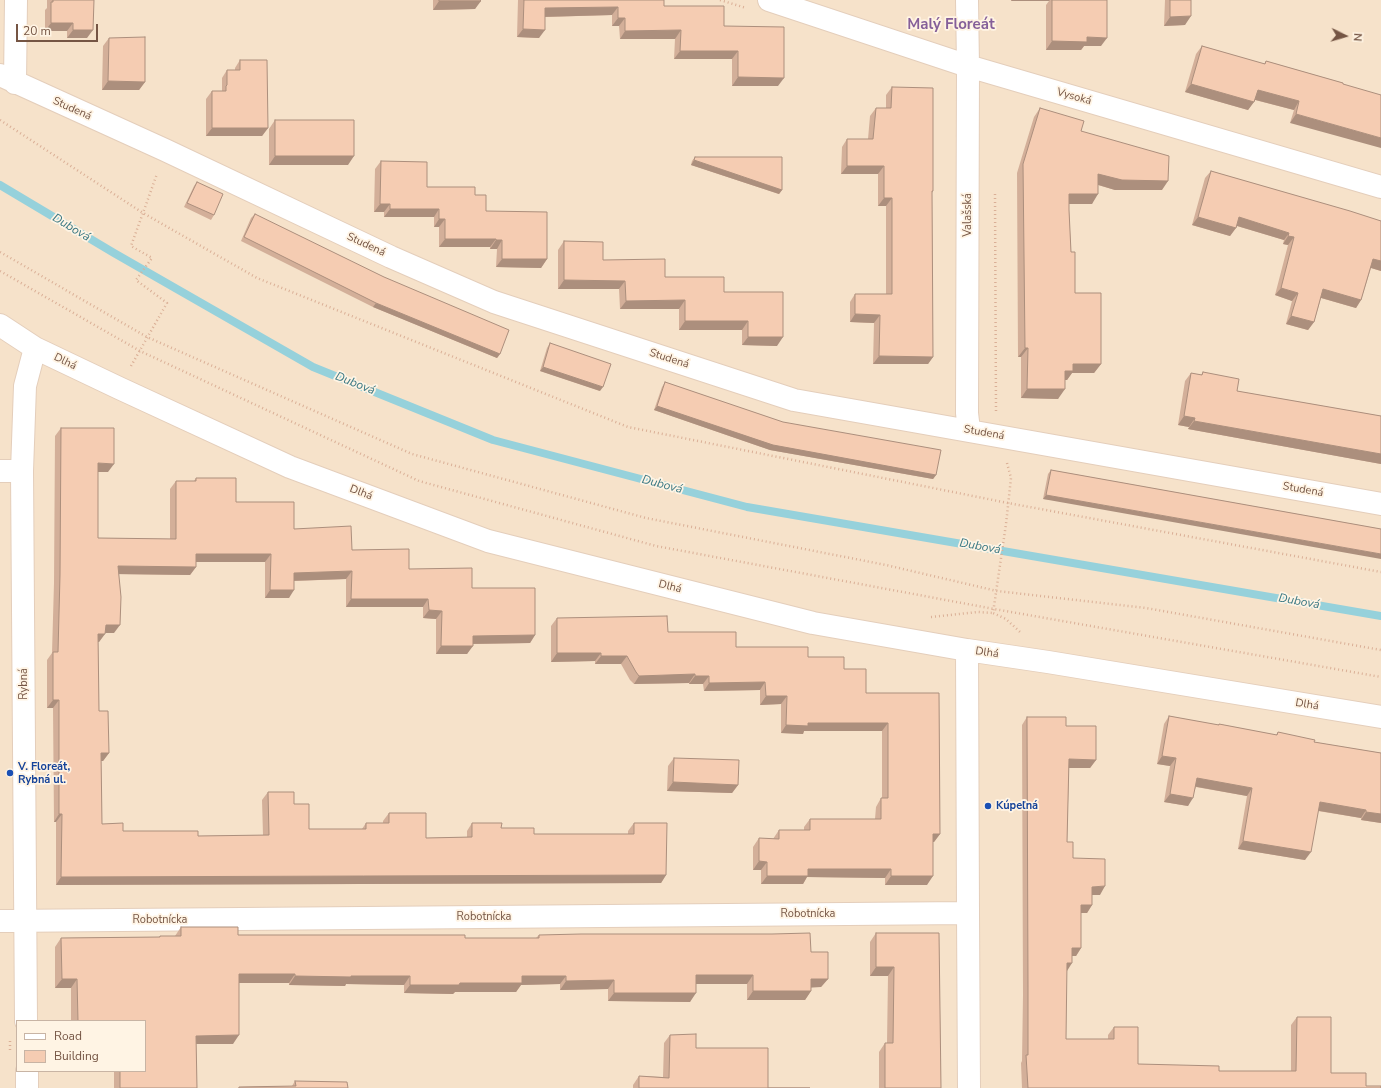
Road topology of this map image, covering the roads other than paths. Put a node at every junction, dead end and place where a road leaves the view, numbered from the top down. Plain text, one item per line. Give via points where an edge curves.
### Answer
1 (16, 0) edge
2 (769, 0) edge
3 (967, 0) edge
4 (968, 66) junction
5 (8, 79) edge
6 (1381, 187) edge
7 (0, 325) edge
8 (35, 348) junction
9 (969, 430) junction
10 (0, 471) edge
11 (22, 471) junction
12 (1381, 504) edge
13 (967, 650) junction
14 (1381, 717) edge
15 (968, 913) junction
16 (0, 921) edge
17 (25, 921) junction
18 (26, 1020) edge
19 (27, 1072) edge
20 (27, 1088) edge
21 (969, 1088) edge

1 - 5 street
2 - 4 street, Vysoká
3 - 4 street, Valašská
4 - 6 street, Vysoká
4 - 9 street, Valašská
5 - 9 street, Studená via 391,257 494,302 794,400
7 - 8 street, Dlhá
8 - 11 street, Rybná via 25,386
8 - 13 street, Dlhá via 290,467 488,541 813,623
9 - 12 street, Studená
10 - 11 street
11 - 17 street, Rybná
13 - 14 street, Dlhá
13 - 15 street
15 - 17 street, Robotnícka
15 - 21 street
16 - 17 street, Robotnícka
17 - 18 street, Rybná
19 - 20 street

